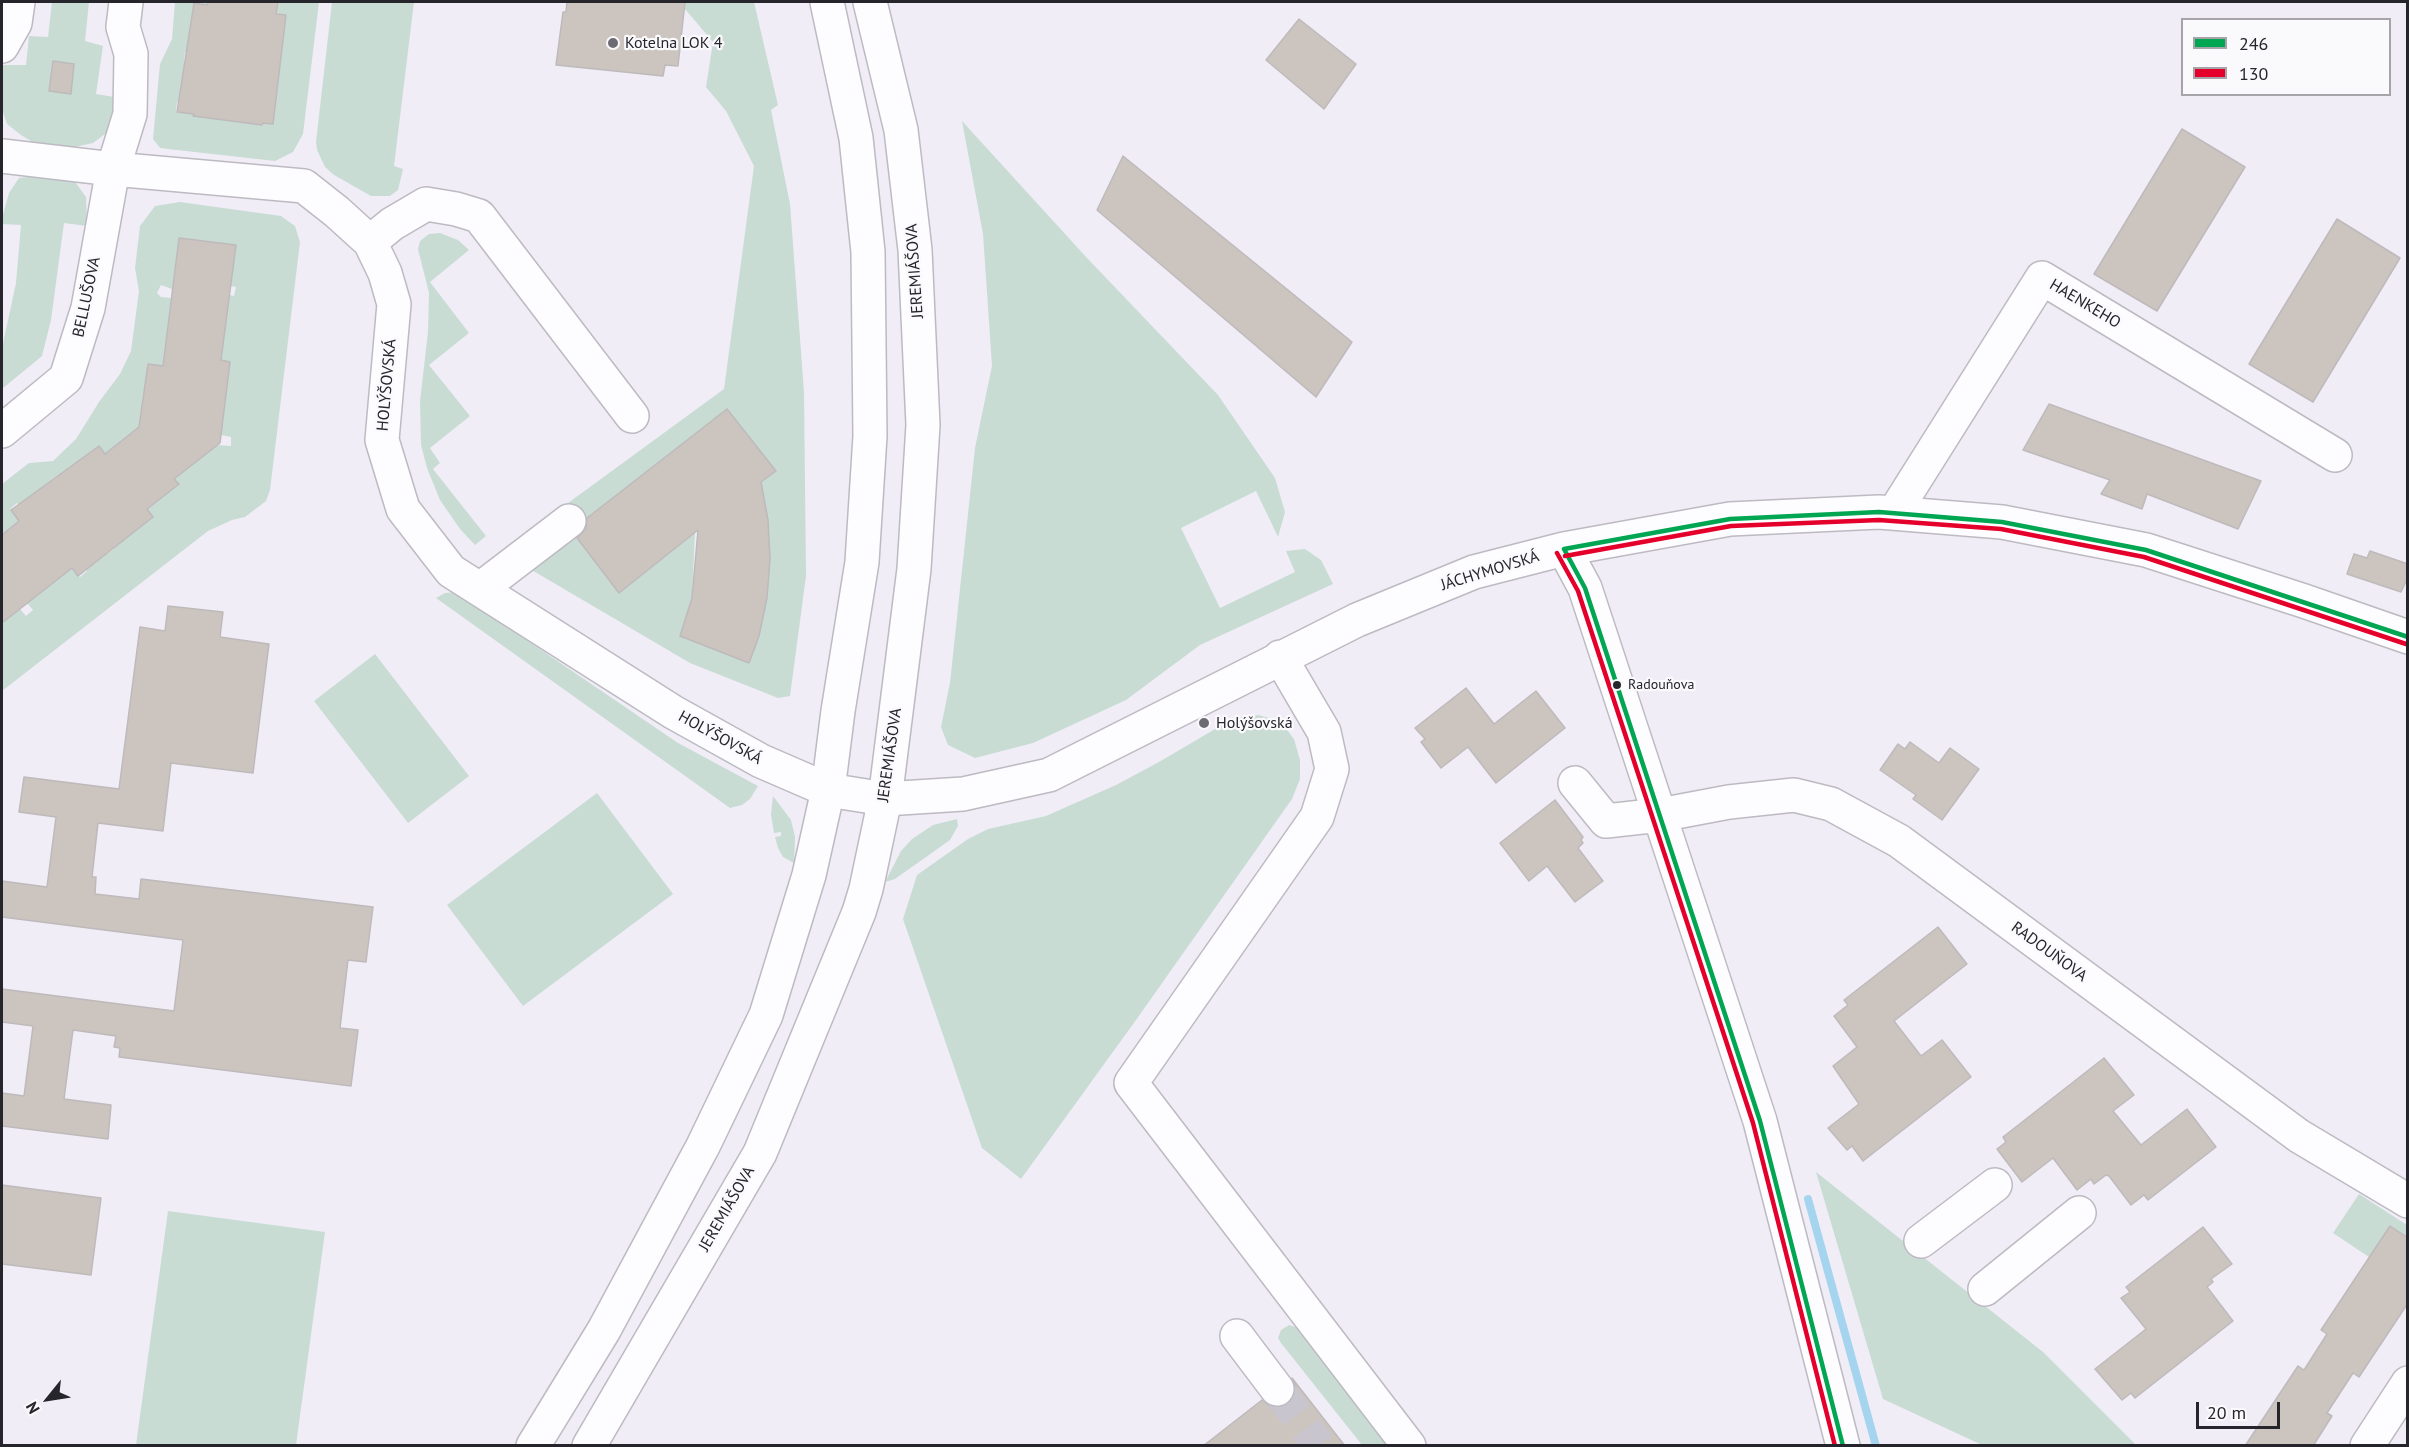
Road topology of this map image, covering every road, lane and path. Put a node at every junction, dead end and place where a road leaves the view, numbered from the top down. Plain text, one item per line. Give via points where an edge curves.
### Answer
1 (18, 2) edge
2 (126, 2) edge
3 (827, 2) edge
4 (870, 2) edge
5 (2, 46) edge
6 (2, 156) edge
7 (113, 169) junction
8 (370, 242) junction
9 (632, 416) dead end
10 (2, 431) edge
11 (2336, 455) dead end
12 (1894, 513) junction
13 (569, 521) dead end
14 (1563, 549) junction
15 (480, 589) junction
16 (2408, 637) edge
17 (1280, 657) junction
18 (1575, 783) dead end
19 (828, 790) junction
20 (885, 799) junction
21 (1660, 815) junction
22 (1995, 1185) dead end
23 (2408, 1201) edge
24 (2079, 1212) dead end
25 (1921, 1241) dead end
26 (1985, 1289) dead end
27 (1237, 1336) dead end
28 (2408, 1383) edge
29 (1277, 1389) tunnel mouth
30 (533, 1446) edge
31 (589, 1446) edge
32 (1409, 1446) edge
33 (1843, 1446) edge
34 (2367, 1446) edge

1 - 5 street via 15,23
2 - 7 street, BELLUŠOVA via 123,27 131,54 130,114
3 - 19 street via 856,138 868,252 870,436 862,562
4 - 20 street, JEREMIÁŠOVA via 901,130 915,250 923,425 915,569
6 - 7 street
7 - 8 street, HOLÝŠOVSKÁ via 304,186
7 - 10 street, BELLUŠOVA via 88,308 66,378
8 - 9 street via 426,204 479,216
8 - 15 street, HOLÝŠOVSKÁ via 394,304 382,440 403,509 451,571
11 - 12 street, HAENKEHO via 2042,278
12 - 14 street, JÁCHYMOVSKÁ via 1730,519
12 - 16 street, JÁCHYMOVSKÁ via 2002,522 2146,550
13 - 15 street
14 - 17 street, JÁCHYMOVSKÁ via 1474,572 1370,613
14 - 21 street via 1585,588
15 - 19 street, HOLÝŠOVSKÁ via 673,712 761,761
17 - 20 street, JÁCHYMOVSKÁ via 1049,775 975,792
17 - 32 street via 1324,732 1332,769 1317,817 1131,1083
18 - 21 street, RADOUŇOVA via 1606,821
19 - 20 street, HOLÝŠOVSKÁ
19 - 30 street via 809,875 766,1015 703,1146 615,1310
20 - 31 street, JEREMIÁŠOVA via 859,912 760,1153
21 - 23 street, RADOUŇOVA via 1794,795 1831,804 1899,841 2299,1136
21 - 33 street via 1760,1121
22 - 25 street
24 - 26 street
27 - 29 street
28 - 34 street

